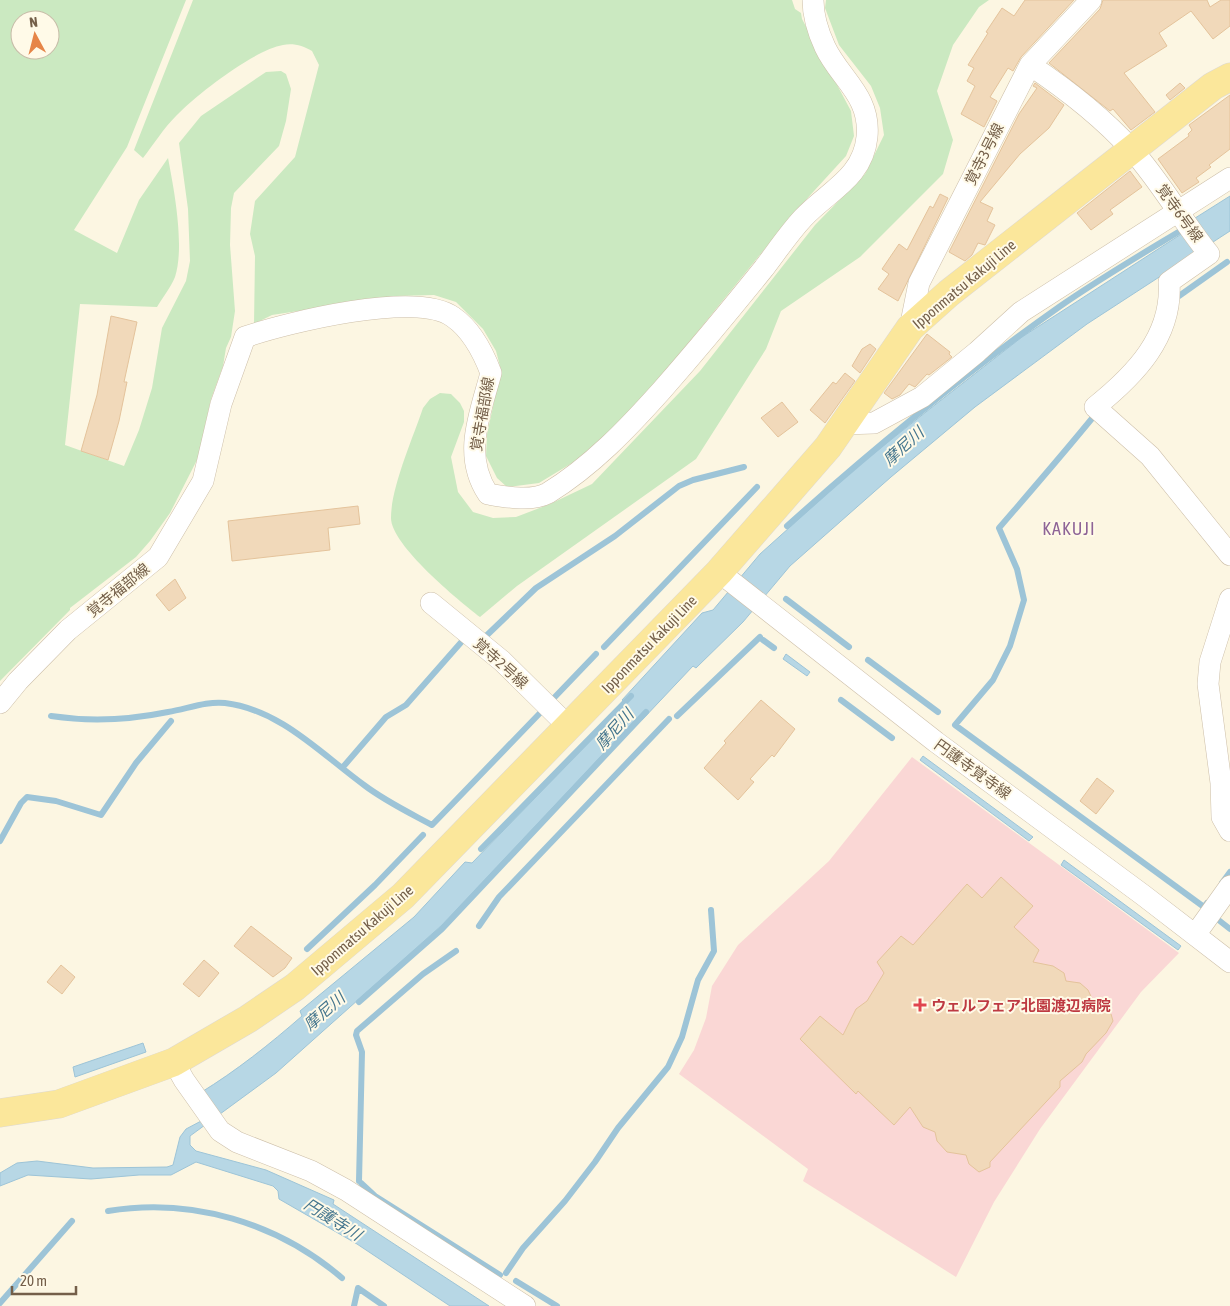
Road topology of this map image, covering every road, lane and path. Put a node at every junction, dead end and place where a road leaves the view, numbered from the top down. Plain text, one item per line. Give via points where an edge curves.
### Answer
1 (813, 0) edge
2 (1090, 0) edge
3 (1030, 65) junction
4 (1230, 77) edge
5 (1132, 150) junction
6 (1230, 178) edge
7 (1182, 214) junction
8 (910, 328) junction
9 (844, 424) junction
10 (1230, 556) edge
11 (725, 576) junction
12 (1230, 599) edge
13 (432, 603) dead end
14 (0, 703) edge
15 (568, 726) junction
16 (1230, 831) edge
17 (1230, 886) edge
18 (1195, 935) junction
19 (1230, 962) edge
20 (179, 1071) junction
21 (0, 1113) edge
22 (525, 1306) edge

1 - 14 street, 覚寺福部線 via 814,14 826,48 855,88 865,110 867,138 859,161 851,176 804,217 692,356 624,432 578,472 545,494 515,498 488,494 479,480 474,461 475,436 491,373 472,336 452,316 429,306 402,306 315,318 244,337 221,404 203,481 158,557 68,630
2 - 3 street, 覚寺3号線
3 - 5 street, 覚寺6号線 via 1057,83
3 - 8 street, 覚寺3号線 via 920,283
4 - 5 main road, Ipponmatsu Kakuji Line via 1213,86
5 - 7 street, 覚寺6号線
5 - 8 main road, Ipponmatsu Kakuji Line via 949,293
6 - 7 street
7 - 9 street via 1021,312 922,397 874,423
7 - 10 street, 覚寺6号線 via 1209,254 1169,282 1167,318 1155,344 1141,364 1095,407 1150,456
8 - 9 main road, Ipponmatsu Kakuji Line
9 - 11 main road, Ipponmatsu Kakuji Line
11 - 15 main road, Ipponmatsu Kakuji Line
11 - 18 street, 円護寺覚寺線 via 936,742
12 - 16 street via 1210,662 1208,684 1221,783 1221,811
13 - 15 street, 覚寺2号線 via 502,661
15 - 20 main road, Ipponmatsu Kakuji Line via 403,896 295,987
17 - 18 street
18 - 19 street, 円護寺覚寺線
20 - 21 main road, Ipponmatsu Kakuji Line via 60,1104
20 - 22 street via 214,1125 238,1142 311,1171 346,1190

